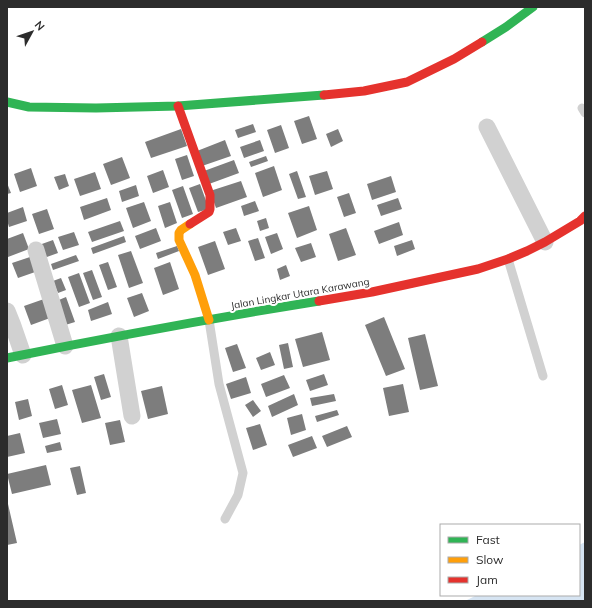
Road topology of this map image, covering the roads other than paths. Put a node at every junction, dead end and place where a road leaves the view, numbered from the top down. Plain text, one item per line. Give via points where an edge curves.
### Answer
1 (533, 7) edge
2 (7, 102) edge
3 (178, 106) junction
4 (487, 127) dead end
5 (585, 216) edge
6 (545, 242) junction
7 (36, 250) dead end
8 (508, 259) junction
9 (7, 311) edge
10 (209, 320) junction
11 (119, 336) junction
12 (65, 346) junction
13 (15, 356) edge
14 (543, 376) dead end
15 (132, 416) dead end
16 (225, 518) dead end

1 - 3 street via 454,59 407,82 364,91
2 - 3 street via 29,106 96,108
3 - 10 street via 210,195 209,212 181,230 179,236
4 - 6 street
5 - 6 street, Jalan Lingkar Utara Karawang
6 - 8 street, Jalan Lingkar Utara Karawang
7 - 12 street
8 - 10 street, Jalan Lingkar Utara Karawang via 478,269 392,288
8 - 14 lane
9 - 13 street via 14,326
10 - 11 street, Jalan Lingkar Utara Karawang
10 - 16 lane via 219,384 243,473 238,495
11 - 12 street, Jalan Lingkar Utara Karawang
11 - 15 street
12 - 13 street, Jalan Lingkar Utara Karawang

